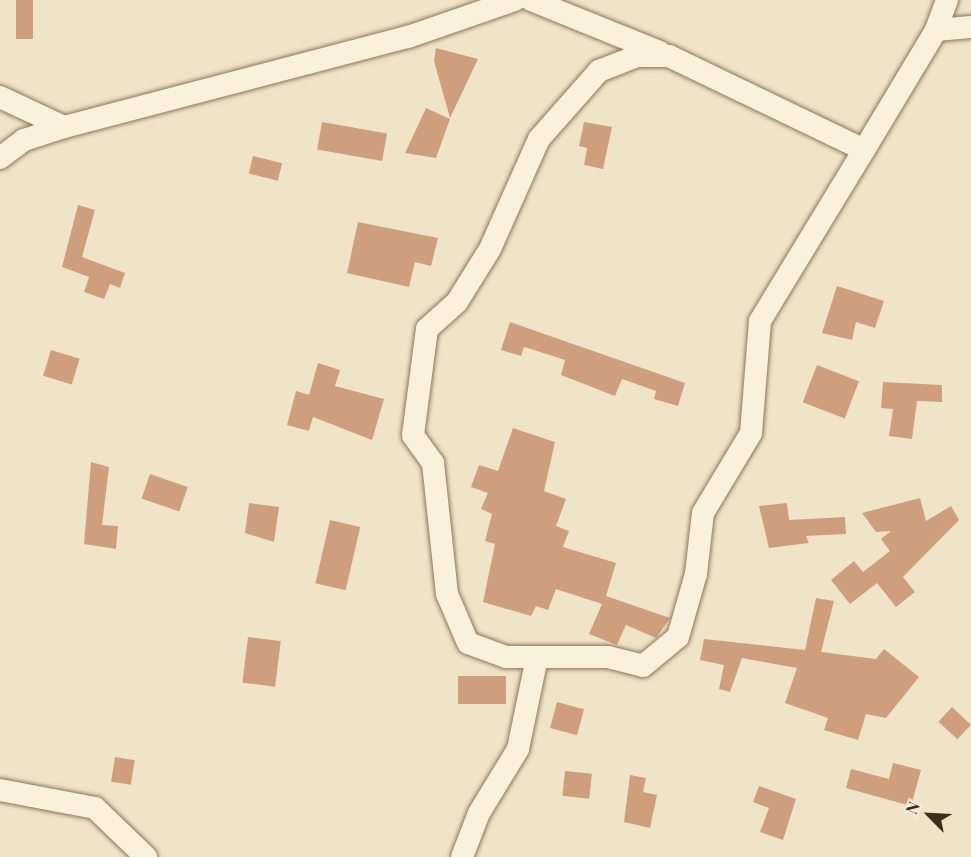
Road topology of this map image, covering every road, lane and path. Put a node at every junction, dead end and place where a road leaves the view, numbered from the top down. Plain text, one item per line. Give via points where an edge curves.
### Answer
1 (515, 0) edge
2 (531, 0) edge
3 (946, 0) edge
4 (971, 27) edge
5 (936, 30) junction
6 (669, 56) junction
7 (0, 97) edge
8 (64, 127) junction
9 (864, 150) junction
10 (0, 158) edge
11 (537, 657) junction
12 (0, 790) edge
13 (146, 857) edge
14 (462, 857) edge

1 - 8 street via 408,37
2 - 6 street
3 - 5 street
4 - 5 street
5 - 9 street
6 - 9 street
6 - 11 street via 637,56 599,71 581,89 539,139 489,249 457,302 427,329 413,435 433,464 447,594 468,643 506,657
7 - 8 street
8 - 10 street via 24,140
9 - 11 street via 760,321 752,433 703,513 696,574 678,637 643,666 608,657
11 - 14 street via 518,748 479,813
12 - 13 street via 95,808

